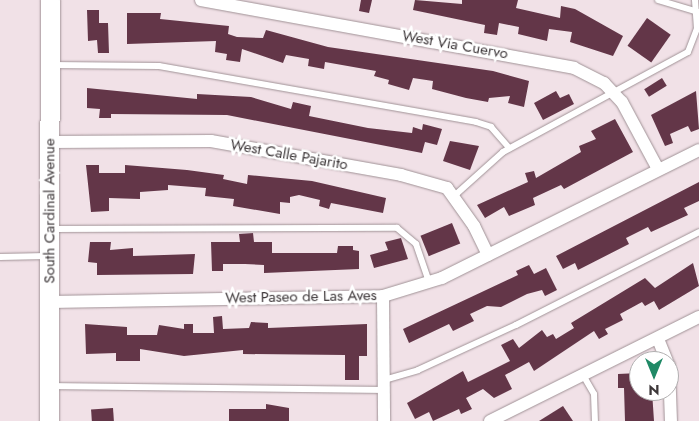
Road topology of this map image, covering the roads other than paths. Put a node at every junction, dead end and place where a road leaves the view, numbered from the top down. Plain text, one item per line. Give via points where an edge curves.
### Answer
1 (50, 0) edge
2 (202, 0) edge
3 (658, 0) edge
4 (695, 0) edge
5 (698, 12) edge
6 (50, 65) junction
7 (613, 93) junction
8 (50, 142) junction
9 (509, 148) junction
10 (699, 150) edge
11 (658, 169) junction
12 (454, 197) junction
13 (51, 229) junction
14 (699, 232) edge
15 (488, 255) junction
16 (50, 256) junction
17 (0, 257) edge
18 (429, 282) junction
19 (383, 296) junction
20 (50, 302) junction
21 (699, 318) edge
22 (658, 339) junction
23 (663, 351) edge
24 (583, 376) junction
25 (384, 385) junction
26 (50, 386) junction
27 (670, 401) edge
28 (496, 420) edge
29 (49, 421) edge
30 (384, 421) edge
31 (595, 421) edge
32 (671, 421) edge

1 - 6 main road, South Cardinal Avenue
2 - 7 street, West Via Cuervo via 545,61 574,68
3 - 5 lane
4 - 5 lane
5 - 7 lane via 697,29 688,52
6 - 8 main road, South Cardinal Avenue
6 - 9 lane via 159,66 476,122 491,127
7 - 9 lane
7 - 11 street, West Via Cuervo via 641,132
8 - 12 street, West Calle Pajarito via 210,141 401,175 447,188
8 - 13 main road, South Cardinal Avenue
9 - 12 lane
10 - 11 street, West Paseo de Las Aves
11 - 15 street, West Paseo de Las Aves
12 - 15 street, West Calle Pajarito
13 - 16 main road, South Cardinal Avenue
13 - 18 lane via 396,228 416,244
14 - 25 lane via 516,324
15 - 18 street, West Paseo de Las Aves
16 - 17 lane
16 - 20 main road, South Cardinal Avenue
18 - 19 street, West Paseo de Las Aves
19 - 20 street, West Paseo de Las Aves
19 - 25 street
20 - 26 main road, South Cardinal Avenue
21 - 22 street
22 - 23 street
22 - 24 street
24 - 28 street
24 - 31 lane via 594,394
25 - 26 lane
25 - 30 street
26 - 29 main road, South Cardinal Avenue
27 - 32 street

